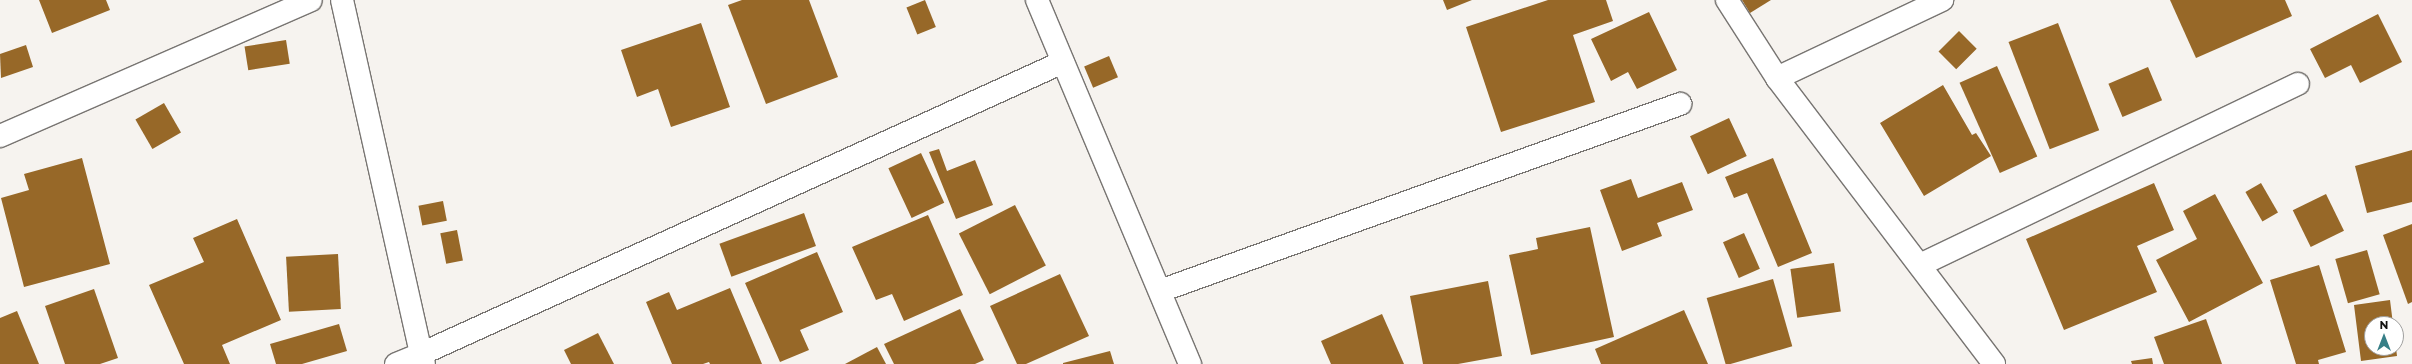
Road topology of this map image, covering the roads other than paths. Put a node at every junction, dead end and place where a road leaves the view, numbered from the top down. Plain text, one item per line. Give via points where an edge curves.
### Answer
1 (312, 0) edge
2 (342, 0) edge
3 (1037, 0) edge
4 (1727, 0) edge
5 (1942, 0) edge
6 (1063, 62) junction
7 (1777, 78) junction
8 (2298, 84) dead end
9 (1680, 104) dead end
10 (0, 136) edge
11 (1920, 265) junction
12 (1160, 291) junction
13 (422, 359) edge
14 (396, 364) edge
15 (1190, 364) edge
16 (1994, 364) edge

1 - 10 street
2 - 13 street
3 - 6 street
4 - 7 street
5 - 7 street
6 - 12 street
6 - 13 street
7 - 11 street
8 - 11 street
9 - 12 street
11 - 16 street
12 - 15 street
13 - 14 street

